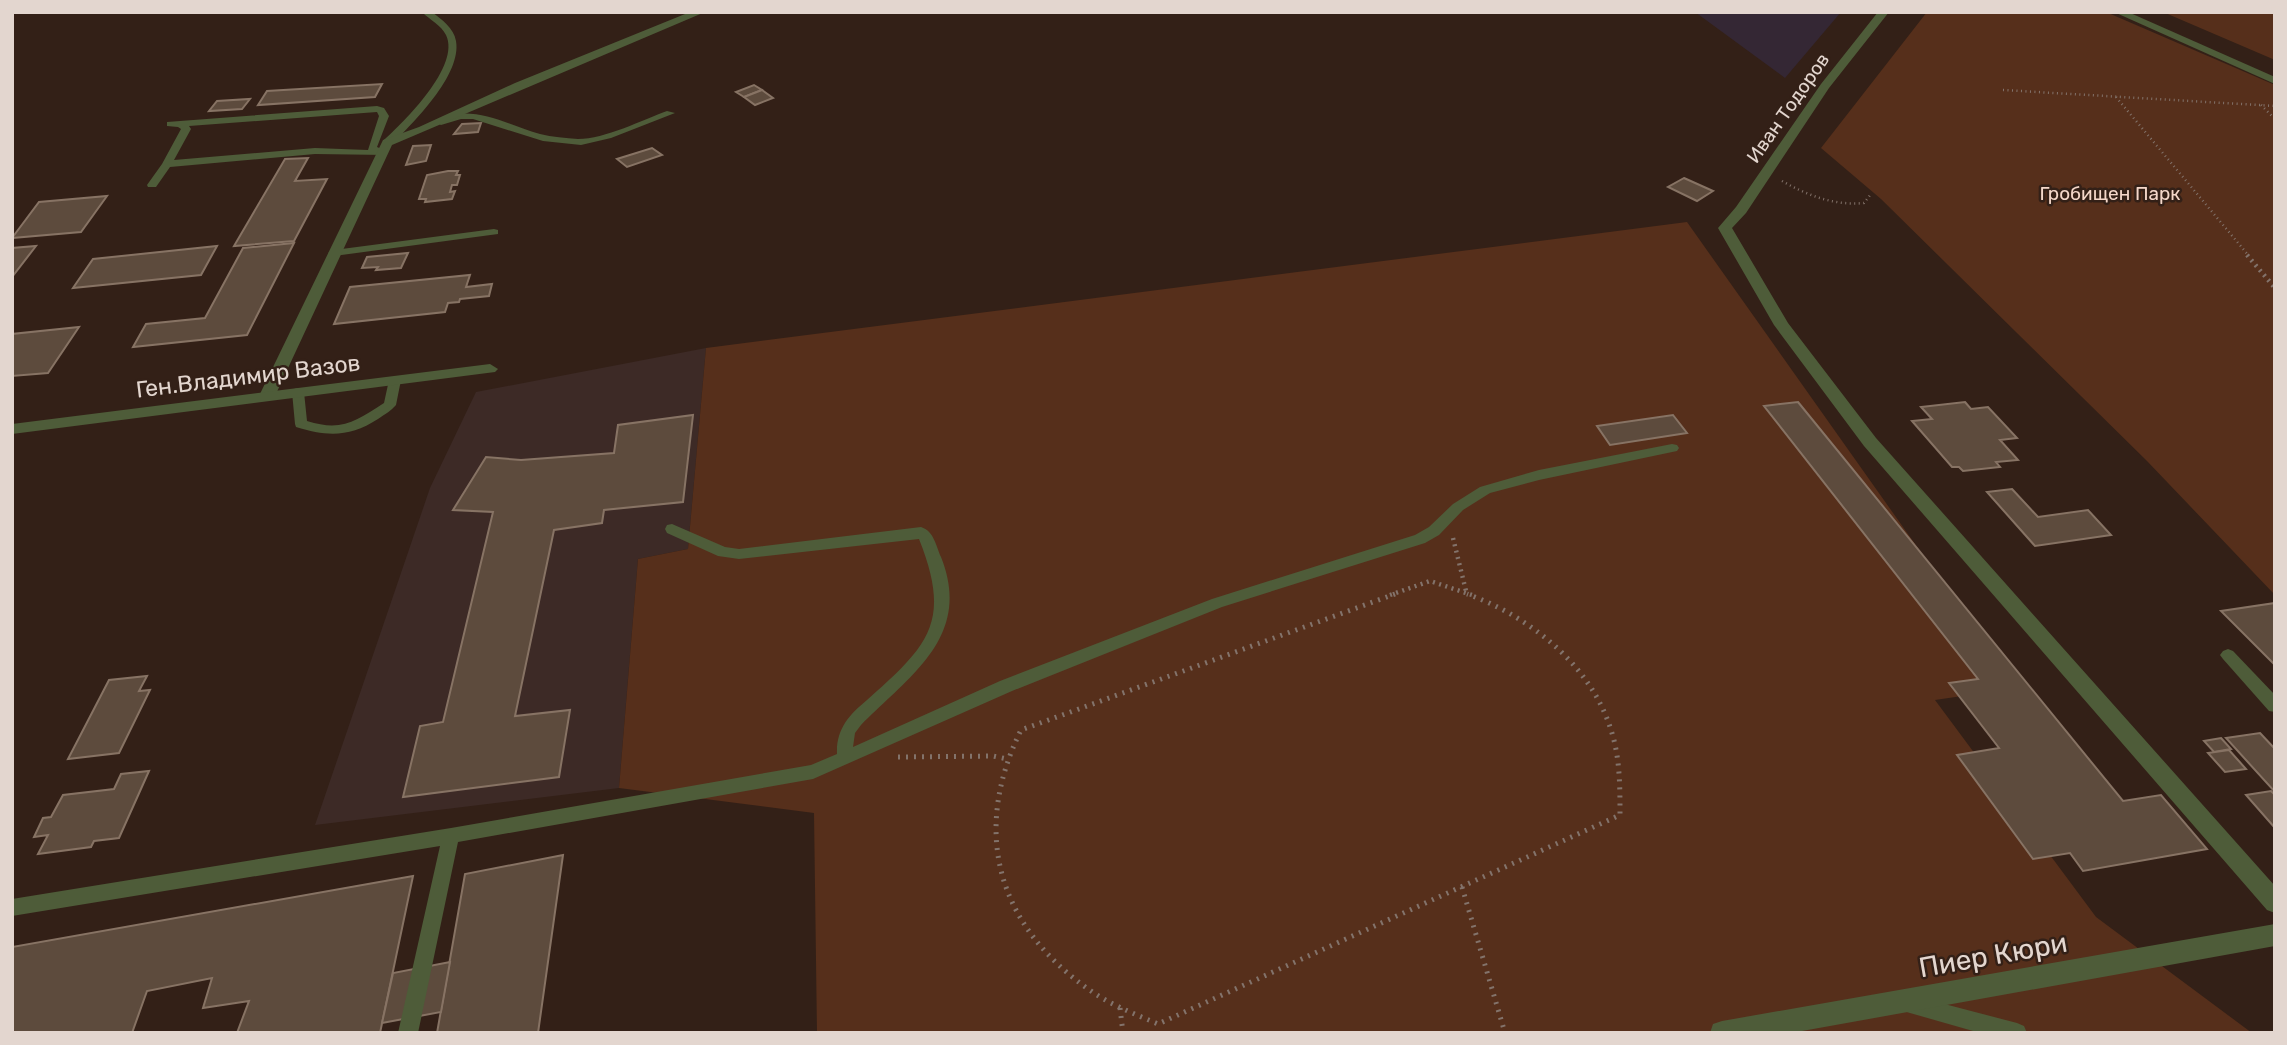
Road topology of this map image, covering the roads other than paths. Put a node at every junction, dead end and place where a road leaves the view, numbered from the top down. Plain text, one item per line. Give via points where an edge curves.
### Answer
1 (426, 12) edge
2 (701, 12) edge
3 (1884, 12) edge
4 (2119, 12) edge
5 (2275, 81) edge
6 (670, 113) dead end
7 (439, 122) junction
8 (384, 148) junction
9 (167, 164) junction
10 (152, 185) dead end
11 (494, 232) dead end
12 (334, 253) junction
13 (490, 369) dead end
14 (395, 380) junction
15 (298, 392) junction
16 (267, 396) junction
17 (12, 429) edge
18 (1672, 448) dead end
19 (671, 529) dead end
20 (2228, 655) dead end
21 (2275, 706) edge
22 (845, 757) junction
23 (451, 836) junction
24 (2275, 903) edge
25 (12, 908) edge
26 (2275, 935) edge
27 (1899, 1001) junction
28 (408, 1033) edge
29 (1722, 1033) edge
30 (2017, 1033) edge

1 - 8 lane via 450,35 453,56 443,77
2 - 7 street
3 - 24 street, Иван Тодоров via 1825,86 1725,228 1782,325 1870,442
4 - 5 street
6 - 7 lane via 581,142 543,138 467,115
7 - 8 street
8 - 9 lane
8 - 9 lane via 372,148 384,116 377,109 176,124 186,128
8 - 12 street
9 - 10 lane
11 - 12 lane
12 - 16 street
13 - 14 street, Ген.Владимир Вазов
14 - 15 street, Ген.Владимир Вазов
14 - 15 lane via 390,405 358,425 334,433 301,424
15 - 16 street, Ген.Владимир Вазов
16 - 17 street, Ген.Владимир Вазов
18 - 22 lane via 1485,490 1420,539 1217,603 995,690
19 - 22 lane via 723,552 739,554 921,532 925,536 945,597 935,638 900,679 852,723 843,742
20 - 21 lane
22 - 23 lane via 813,772
23 - 25 lane
23 - 28 lane
26 - 27 street, Пиер Кюри
27 - 29 street, Пиер Кюри
27 - 30 lane

